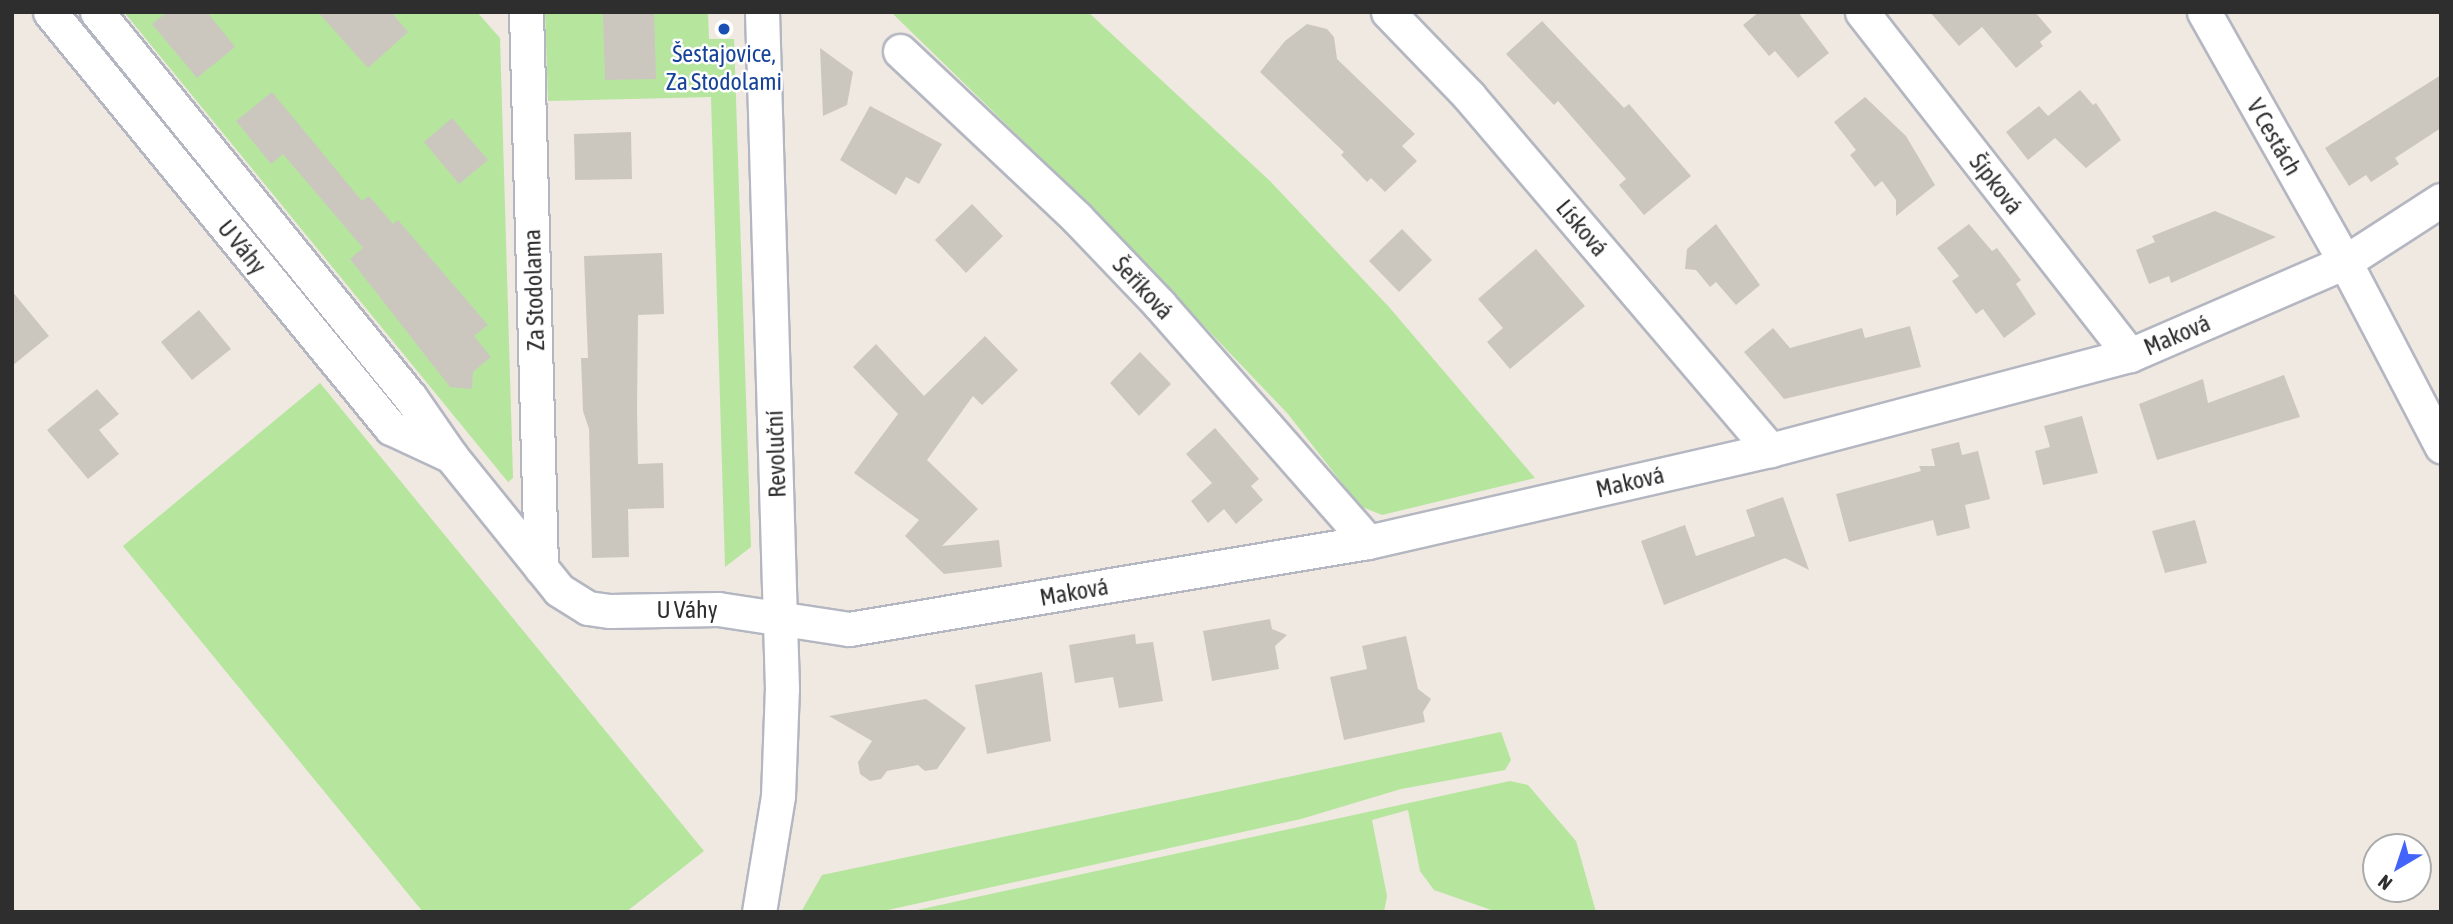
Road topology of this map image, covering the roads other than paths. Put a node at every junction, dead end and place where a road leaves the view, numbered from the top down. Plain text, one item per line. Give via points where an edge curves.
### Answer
1 (50, 12) edge
2 (97, 12) edge
3 (762, 12) edge
4 (1388, 12) edge
5 (1862, 12) edge
6 (2203, 12) edge
7 (522, 18) edge
8 (900, 51) dead end
9 (2441, 200) edge
10 (2345, 262) junction
11 (2130, 355) junction
12 (2441, 446) edge
13 (1770, 450) junction
14 (452, 457) junction
15 (1368, 542) junction
16 (541, 568) junction
17 (781, 621) junction
18 (761, 903) edge

1 - 14 street, U Váhy via 391,428
2 - 14 street, U Váhy via 410,397
3 - 17 street, Revoluční
4 - 13 street, Lísková via 1469,96
5 - 11 street, Šípková
6 - 10 street, V Cestách
7 - 16 street, Za Stodolama
8 - 15 street, Šeříková via 1077,218 1160,304
9 - 10 street, Maková
10 - 11 street, Maková
10 - 12 street, V Cestách
11 - 13 street, Maková
13 - 15 street, Maková
14 - 16 street, U Váhy
15 - 17 street, Maková via 849,629
16 - 17 street, U Váhy via 559,590 588,608 719,608
17 - 18 street, Revoluční via 778,796

